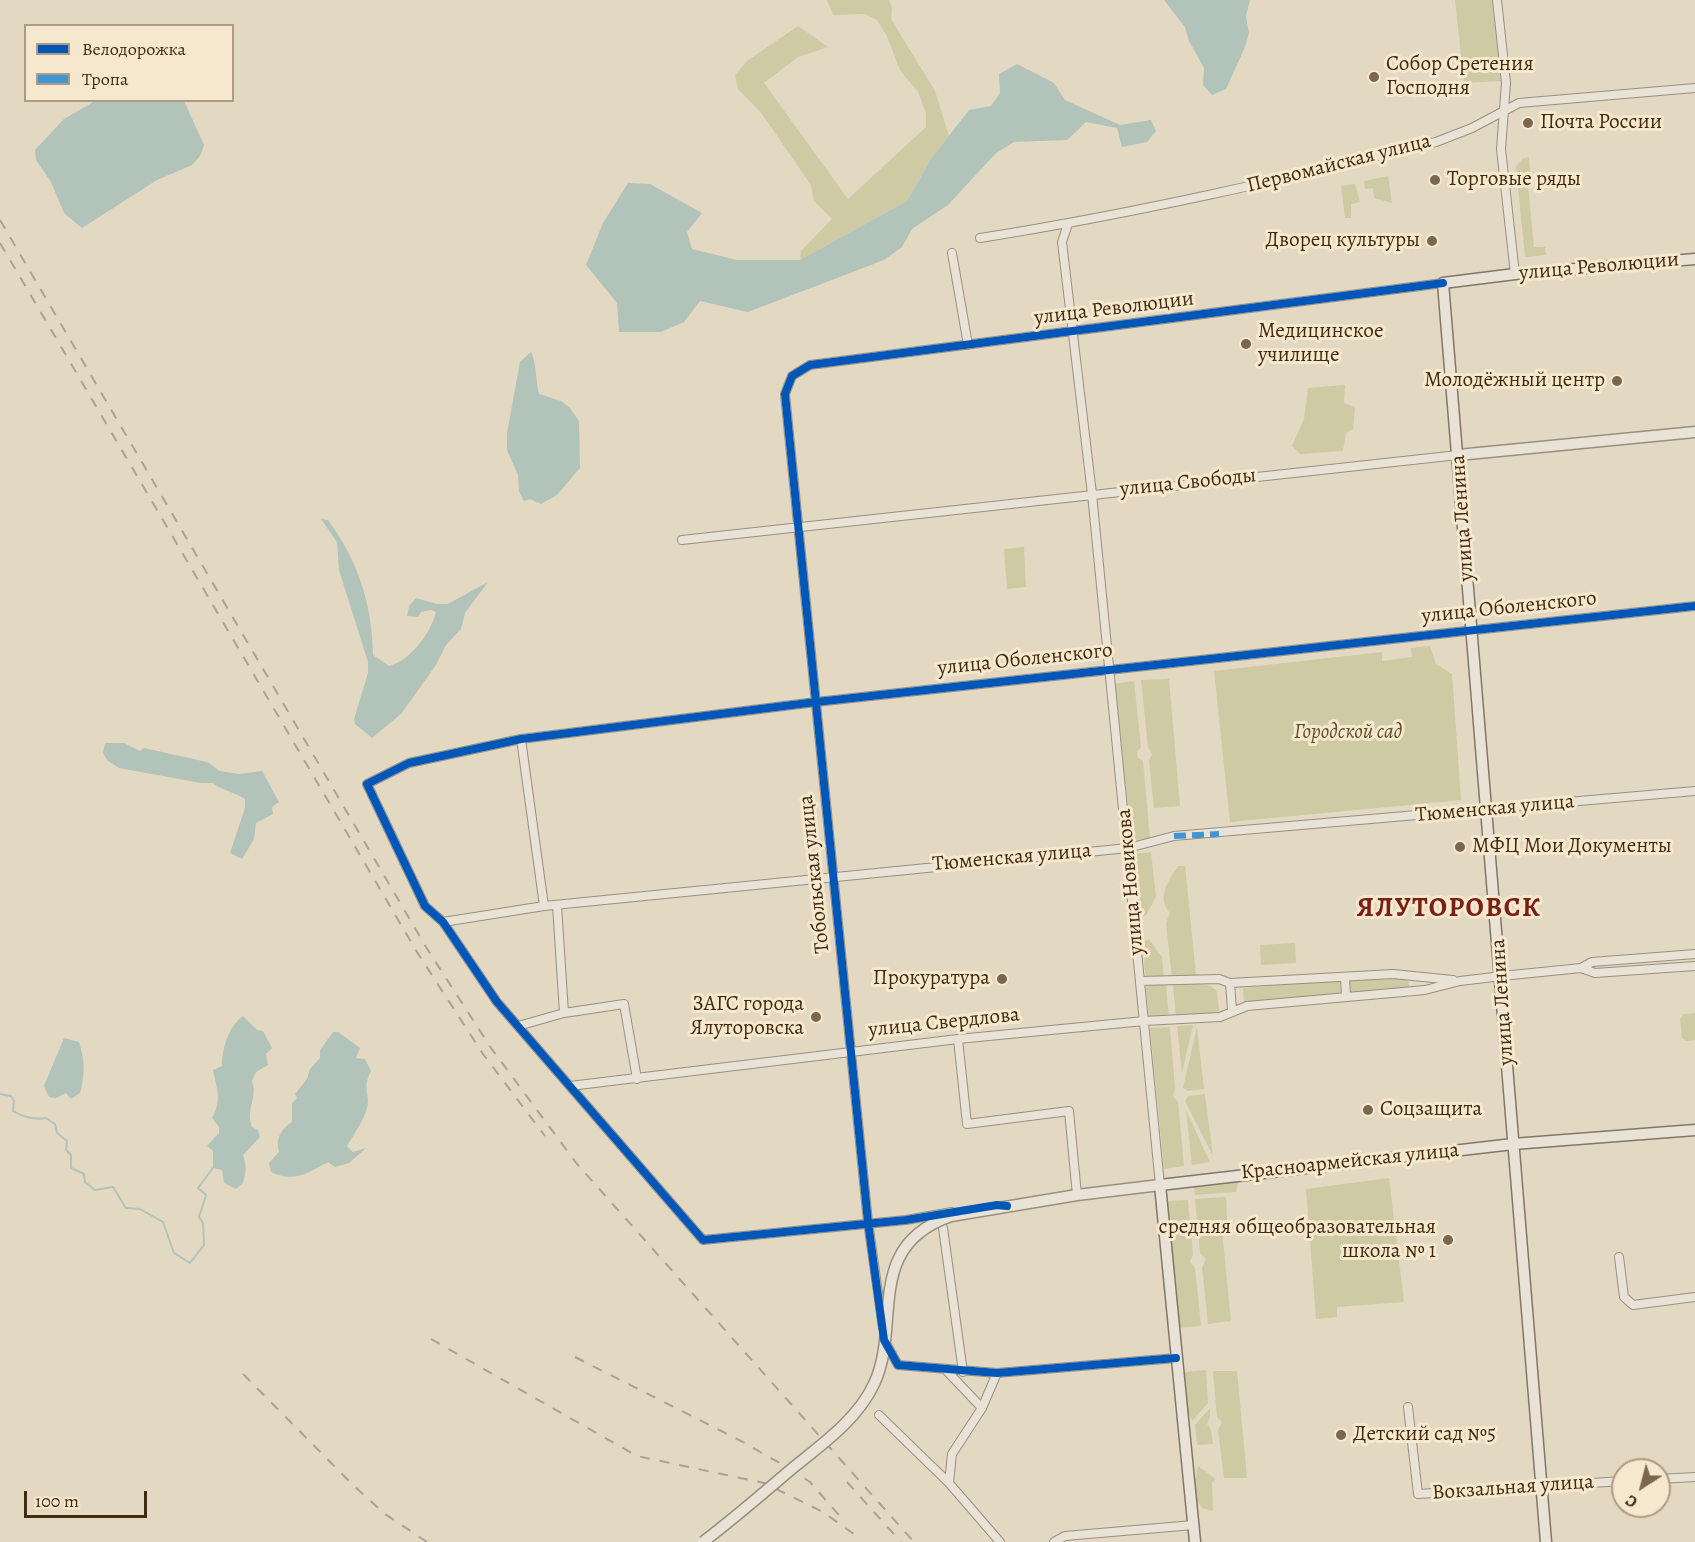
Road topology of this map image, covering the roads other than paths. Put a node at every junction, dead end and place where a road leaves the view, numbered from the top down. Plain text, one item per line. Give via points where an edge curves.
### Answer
1 (1497, 0) edge
2 (1695, 88) edge
3 (1505, 111) junction
4 (1068, 224) junction
5 (980, 238) dead end
6 (952, 253) dead end
7 (1695, 259) edge
8 (1515, 274) junction
9 (1443, 284) junction
10 (1073, 332) junction
11 (968, 345) junction
12 (792, 376) joint
13 (1695, 432) edge
14 (1458, 455) junction
15 (1092, 494) junction
16 (797, 527) junction
17 (682, 540) dead end
18 (1695, 606) edge
19 (1472, 629) junction
20 (1109, 669) junction
21 (816, 702) junction
22 (521, 739) junction
23 (1695, 791) edge
24 (1485, 809) junction
25 (1128, 848) junction
26 (834, 875) junction
27 (557, 905) junction
28 (544, 906) junction
29 (443, 921) junction
30 (1695, 954) edge
31 (1649, 958) junction
32 (1695, 966) edge
33 (1581, 968) junction
34 (1651, 969) junction
35 (1502, 975) junction
36 (1345, 977) junction
37 (1140, 981) junction
38 (1460, 981) junction
39 (1230, 983) junction
40 (1346, 997) junction
41 (1232, 1011) junction
42 (564, 1013) junction
43 (1144, 1021) junction
44 (518, 1026) junction
45 (958, 1039) junction
46 (850, 1052) junction
47 (637, 1079) junction
48 (570, 1086) junction
49 (1695, 1130) edge
50 (1513, 1144) junction
51 (1160, 1185) junction
52 (1077, 1195) junction
53 (1007, 1206) junction
54 (868, 1222) junction
55 (943, 1228) dead end
56 (1619, 1257) dead end
57 (1695, 1298) edge
58 (1176, 1358) junction
59 (945, 1369) junction
60 (963, 1372) junction
61 (997, 1373) junction
62 (1408, 1407) dead end
63 (982, 1408) junction
64 (879, 1415) dead end
65 (1695, 1477) edge
66 (1671, 1478) edge
67 (1611, 1482) edge
68 (949, 1483) junction
69 (1541, 1486) junction
70 (1193, 1525) junction
71 (703, 1542) edge
72 (1000, 1542) edge
73 (1054, 1542) edge
74 (1194, 1542) edge
75 (1546, 1542) edge

1 - 3 street via 1506,83
2 - 3 street, Первомайская улица via 1519,103
3 - 4 street, Первомайская улица via 1436,142
3 - 8 street via 1501,149
4 - 5 street, Первомайская улица
4 - 10 street, улица Новикова via 1062,242
6 - 11 street
7 - 8 main road, улица Революции
8 - 9 main road, улица Революции
9 - 10 street, улица Революции
9 - 14 main road, улица Ленина
10 - 11 street, улица Революции
10 - 15 street, улица Новикова
11 - 12 street, улица Революции via 810,365
12 - 16 street, Тобольская улица via 785,394
13 - 14 main road, улица Свободы
14 - 15 street, улица Свободы
14 - 19 main road, улица Ленина
15 - 16 street, улица Свободы
15 - 20 street, улица Новикова
16 - 17 street, улица Свободы
16 - 21 street, Тобольская улица
18 - 19 street, улица Оболенского
19 - 20 street, улица Оболенского
19 - 24 main road, улица Ленина
20 - 21 street, улица Оболенского
20 - 25 street, улица Новикова
21 - 22 street, улица Оболенского
21 - 26 street, Тобольская улица
22 - 28 street
22 - 29 street, улица Оболенского via 409,763 367,784 425,906
23 - 24 street, Тюменская улица
24 - 25 street, Тюменская улица via 1174,836
24 - 35 main road, улица Ленина
25 - 26 street, Тюменская улица
25 - 37 street, улица Новикова
26 - 27 street, Тюменская улица
26 - 46 street, Тобольская улица
27 - 28 street, Тюменская улица
27 - 42 street
28 - 29 street, Тюменская улица
29 - 44 street via 491,994
30 - 31 street, улица Свердлова
31 - 33 street, улица Свердлова via 1592,962
31 - 34 street
32 - 34 street, улица Свердлова
33 - 34 street, улица Свердлова via 1595,972
33 - 35 street, улица Свердлова
35 - 38 street, улица Свердлова
35 - 50 main road, улица Ленина
36 - 38 street, улица Свердлова via 1393,974
36 - 39 street, улица Свердлова
36 - 40 street
37 - 39 street, улица Свердлова via 1219,979
37 - 43 street, улица Новикова
38 - 40 street, улица Свердлова via 1425,990
39 - 41 street
40 - 41 street, улица Свердлова via 1247,1006
41 - 43 street, улица Свердлова via 1220,1017
42 - 44 street
42 - 47 street via 624,1004
43 - 45 street, улица Свердлова
43 - 51 street, улица Новикова
44 - 48 street
45 - 46 street, улица Свердлова
45 - 52 street via 967,1124 1069,1110
46 - 47 street, улица Свердлова
46 - 54 street, Тобольская улица
47 - 48 street, улица Свердлова
48 - 54 street, Красноармейская улица via 703,1240
49 - 50 main road, Красноармейская улица
50 - 51 main road, Красноармейская улица
50 - 69 main road, улица Ленина
51 - 52 main road, Красноармейская улица
51 - 58 main road, улица Новикова
52 - 53 main road, Красноармейская улица
53 - 54 street, Красноармейская улица
53 - 71 main road, Красноармейская улица, bridge via 951,1216 915,1237 893,1274 883,1353 875,1383 862,1406 837,1432
54 - 59 street, Тобольская улица via 884,1340 898,1365
55 - 60 street
56 - 57 street via 1624,1296 1634,1305
58 - 61 street
58 - 70 main road, улица Новикова
59 - 60 street
59 - 63 street
60 - 61 street
61 - 63 street
62 - 69 street, Вокзальная улица via 1418,1494
63 - 68 street via 952,1454
64 - 68 street
65 - 66 street
67 - 69 street, Вокзальная улица
68 - 72 street
69 - 75 main road, улица Ленина
70 - 73 street via 1065,1536
70 - 74 main road, улица Новикова

